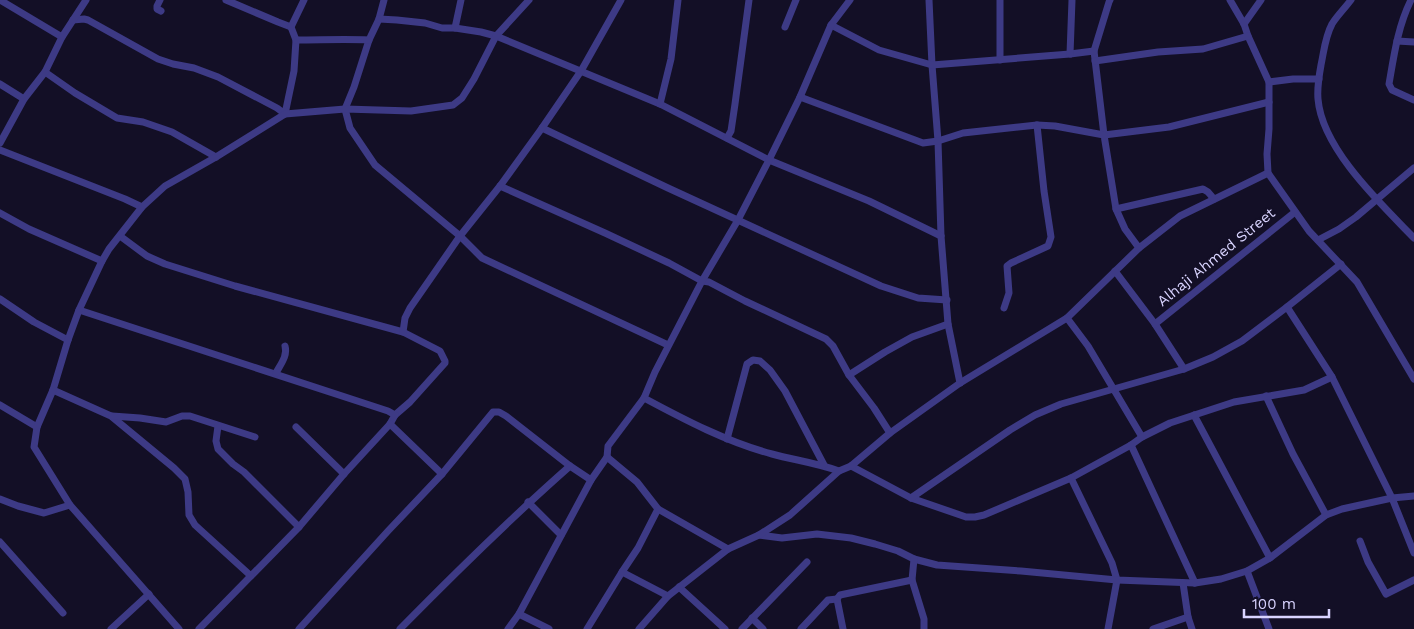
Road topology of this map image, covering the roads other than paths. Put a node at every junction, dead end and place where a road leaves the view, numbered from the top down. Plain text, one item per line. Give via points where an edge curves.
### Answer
1 (0, 0) edge
2 (160, 0) edge
3 (226, 0) edge
4 (304, 0) edge
5 (384, 0) edge
6 (461, 0) edge
7 (529, 0) edge
8 (621, 0) edge
9 (678, 0) edge
10 (749, 0) edge
11 (796, 0) edge
12 (850, 0) edge
13 (929, 0) edge
14 (1000, 0) edge
15 (1072, 0) edge
16 (1110, 0) edge
17 (1230, 0) edge
18 (1261, 0) edge
19 (1350, 0) edge
20 (1411, 0) edge
21 (85, 2) edge
22 (161, 12) dead end
23 (379, 19) junction
24 (73, 20) junction
25 (88, 20) junction
26 (1244, 24) junction
27 (832, 25) junction
28 (291, 27) junction
29 (785, 27) dead end
30 (455, 28) junction
31 (496, 36) junction
32 (1248, 36) junction
33 (62, 37) junction
34 (296, 40) junction
35 (369, 40) junction
36 (1397, 41) junction
37 (1414, 42) edge
38 (1094, 51) junction
39 (1070, 54) junction
40 (1000, 60) junction
41 (1095, 61) junction
42 (932, 65) junction
43 (581, 71) junction
44 (44, 72) junction
45 (1319, 79) junction
46 (1269, 82) junction
47 (0, 84) edge
48 (800, 96) junction
49 (24, 99) junction
50 (1414, 100) edge
51 (1269, 102) junction
52 (660, 104) junction
53 (345, 109) junction
54 (285, 114) junction
55 (1037, 125) junction
56 (542, 128) junction
57 (1104, 134) junction
58 (727, 138) junction
59 (938, 141) junction
60 (0, 143) edge
61 (0, 150) edge
62 (216, 157) junction
63 (769, 160) junction
64 (1414, 168) edge
65 (1268, 173) junction
66 (500, 186) junction
67 (1214, 199) junction
68 (1377, 200) junction
69 (142, 207) junction
70 (1116, 210) junction
71 (1295, 212) junction
72 (0, 213) edge
73 (738, 220) junction
74 (120, 236) junction
75 (460, 236) junction
76 (941, 236) junction
77 (1414, 238) edge
78 (1318, 240) junction
79 (1139, 248) junction
80 (102, 260) junction
81 (1341, 264) junction
82 (1115, 271) junction
83 (702, 281) junction
84 (0, 299) edge
85 (947, 300) junction
86 (1287, 307) junction
87 (1004, 308) dead end
88 (79, 310) junction
89 (1067, 318) junction
90 (948, 324) junction
91 (1155, 324) junction
92 (403, 332) junction
93 (68, 340) junction
94 (668, 345) junction
95 (285, 346) dead end
96 (1184, 369) junction
97 (276, 374) junction
98 (849, 375) junction
99 (1332, 377) junction
100 (1414, 379) edge
101 (960, 383) junction
102 (1114, 389) junction
103 (53, 390) junction
104 (1266, 396) junction
105 (644, 398) junction
106 (0, 405) edge
107 (1194, 415) junction
108 (112, 416) junction
109 (395, 416) junction
110 (390, 424) junction
111 (218, 426) junction
112 (37, 427) junction
113 (296, 427) dead end
114 (890, 433) junction
115 (1142, 436) junction
116 (255, 437) dead end
117 (727, 440) junction
118 (1131, 445) junction
119 (607, 457) junction
120 (824, 465) junction
121 (570, 466) junction
122 (851, 466) junction
123 (839, 471) junction
124 (344, 474) junction
125 (442, 474) junction
126 (1071, 478) junction
127 (592, 480) junction
128 (1414, 496) edge
129 (912, 498) junction
130 (1392, 498) junction
131 (0, 499) edge
132 (528, 502) junction
133 (70, 505) junction
134 (658, 509) junction
135 (1326, 515) junction
136 (299, 527) junction
137 (561, 535) junction
138 (759, 535) junction
139 (1360, 541) dead end
140 (0, 542) edge
141 (728, 549) junction
142 (1414, 553) edge
143 (1270, 558) junction
144 (914, 559) junction
145 (807, 562) dead end
146 (1247, 571) junction
147 (622, 572) junction
148 (251, 576) junction
149 (912, 580) junction
150 (1118, 580) junction
151 (1414, 580) edge
152 (1183, 583) junction
153 (1195, 583) junction
154 (679, 587) junction
155 (150, 594) junction
156 (668, 596) junction
157 (837, 599) junction
158 (63, 613) dead end
159 (519, 614) junction
160 (1188, 617) junction
161 (752, 618) junction
162 (111, 629) edge
163 (179, 629) edge
164 (199, 629) edge
165 (299, 629) edge
166 (400, 629) edge
167 (508, 629) edge
168 (548, 629) edge
169 (587, 629) edge
170 (639, 629) edge
171 (726, 629) edge
172 (742, 629) edge
173 (763, 629) edge
174 (801, 629) edge
175 (843, 629) edge
176 (924, 629) edge
177 (1108, 629) edge
178 (1153, 629) edge
179 (1192, 629) edge
180 (1269, 629) edge

1 - 33 street
2 - 22 street via 157,6
3 - 28 street
4 - 28 street
5 - 23 street
6 - 30 street
7 - 31 street
8 - 43 street
9 - 52 street via 671,59
10 - 58 street via 731,131
11 - 29 street
12 - 27 street
13 - 42 street
14 - 40 street
15 - 39 street
16 - 38 street
17 - 26 street
18 - 26 street
19 - 45 street via 1332,24 1325,42
20 - 36 street
21 - 24 street
21 - 25 street
23 - 30 street
23 - 35 street
24 - 25 street
24 - 33 street
25 - 54 street via 158,59 218,77
26 - 32 street
27 - 42 street via 879,50
27 - 48 street
28 - 34 street
30 - 31 street
31 - 43 street
31 - 53 street via 474,79 462,98 453,105 411,111
32 - 41 street via 1203,49
32 - 46 street
33 - 44 street
34 - 35 street
34 - 54 street via 294,71
35 - 53 street
36 - 37 street
36 - 50 street via 1390,88
38 - 39 street
38 - 41 street
39 - 40 street
40 - 42 street
41 - 57 street
42 - 59 street
43 - 52 street
43 - 56 street
44 - 49 street
44 - 62 street via 117,118 143,122 172,132
45 - 46 street
45 - 68 street via 1319,109 1329,137 1343,160
46 - 51 street
47 - 49 street
48 - 59 street via 922,143
48 - 63 street
49 - 60 street
51 - 57 street via 1169,127
51 - 65 street
52 - 58 street
53 - 54 street
53 - 75 street via 350,128 375,165
54 - 62 street
55 - 57 street
55 - 59 street via 963,133
55 - 87 street via 1051,237 1048,246 1007,266 1009,293
56 - 66 street
56 - 73 street
57 - 70 street
58 - 63 street
59 - 76 street
61 - 69 street
62 - 69 street via 165,186
63 - 73 street
63 - 76 street via 869,201
64 - 68 street
65 - 67 street
65 - 71 street
66 - 75 street
66 - 83 street
67 - 70 street via 1202,189
67 - 79 street via 1180,216
68 - 77 street
68 - 78 street via 1339,229
69 - 74 street
70 - 79 street
71 - 78 street
71 - 91 street, Alhaji Ahmed Street
72 - 80 street
73 - 83 street
73 - 85 street via 881,286 918,298
74 - 80 street
74 - 92 street via 147,256 165,264
75 - 92 street via 410,308
75 - 94 street via 482,258
76 - 85 street
78 - 81 street
79 - 82 street
80 - 88 street
81 - 86 street
81 - 100 street via 1357,282
82 - 89 street
82 - 91 street
83 - 94 street
83 - 98 street via 826,339
84 - 93 street
85 - 90 street
86 - 96 street via 1242,340
86 - 99 street
88 - 93 street
88 - 97 street
89 - 101 street
89 - 102 street
90 - 98 street via 912,337
90 - 101 street
91 - 96 street
92 - 109 street via 440,351 445,361
93 - 103 street
94 - 105 street
95 - 97 street via 285,356
96 - 102 street
97 - 109 street
98 - 114 street
99 - 104 street via 1304,390
99 - 130 street
101 - 114 street
102 - 115 street
102 - 129 street via 1035,415
103 - 108 street
103 - 112 street
104 - 107 street
104 - 135 street
105 - 117 street
105 - 119 street via 608,446
106 - 112 street
107 - 115 street
107 - 143 street
108 - 111 street via 166,422 190,416
108 - 148 street via 185,479 189,515 195,525
109 - 110 street
110 - 124 street
110 - 125 street
111 - 116 street
111 - 136 street via 218,449
112 - 133 street via 35,449
113 - 124 street
114 - 122 street
115 - 118 street
117 - 120 street
117 - 120 street via 747,364 753,360 760,361 785,391
118 - 126 street
118 - 153 street
119 - 127 street
119 - 134 street via 636,482
120 - 123 street
121 - 125 street via 506,416 493,412
121 - 127 street
121 - 132 street
122 - 123 street
122 - 129 street
123 - 138 street via 790,515
124 - 136 street
125 - 165 street
126 - 129 street via 975,517 966,517
126 - 150 street
127 - 137 street
128 - 130 street
130 - 135 street
130 - 142 street
131 - 133 street via 44,513
132 - 137 street
132 - 166 street
133 - 155 street
134 - 141 street
134 - 147 street
135 - 143 street
136 - 148 street
137 - 159 street
138 - 141 street
138 - 144 street via 782,538 817,534 851,538
139 - 151 street via 1386,594
140 - 158 street
141 - 154 street
143 - 146 street
144 - 149 street
144 - 150 street via 937,564
145 - 161 street
146 - 153 street
146 - 180 street
147 - 156 street
147 - 169 street
148 - 164 street
149 - 157 street via 841,594
149 - 176 street
150 - 152 street
150 - 177 street
152 - 153 street
152 - 160 street
154 - 156 street
154 - 171 street
155 - 162 street
155 - 163 street
156 - 170 street
157 - 174 street via 828,600
157 - 175 street
159 - 167 street
159 - 168 street
160 - 178 street
160 - 179 street
161 - 172 street
161 - 173 street

